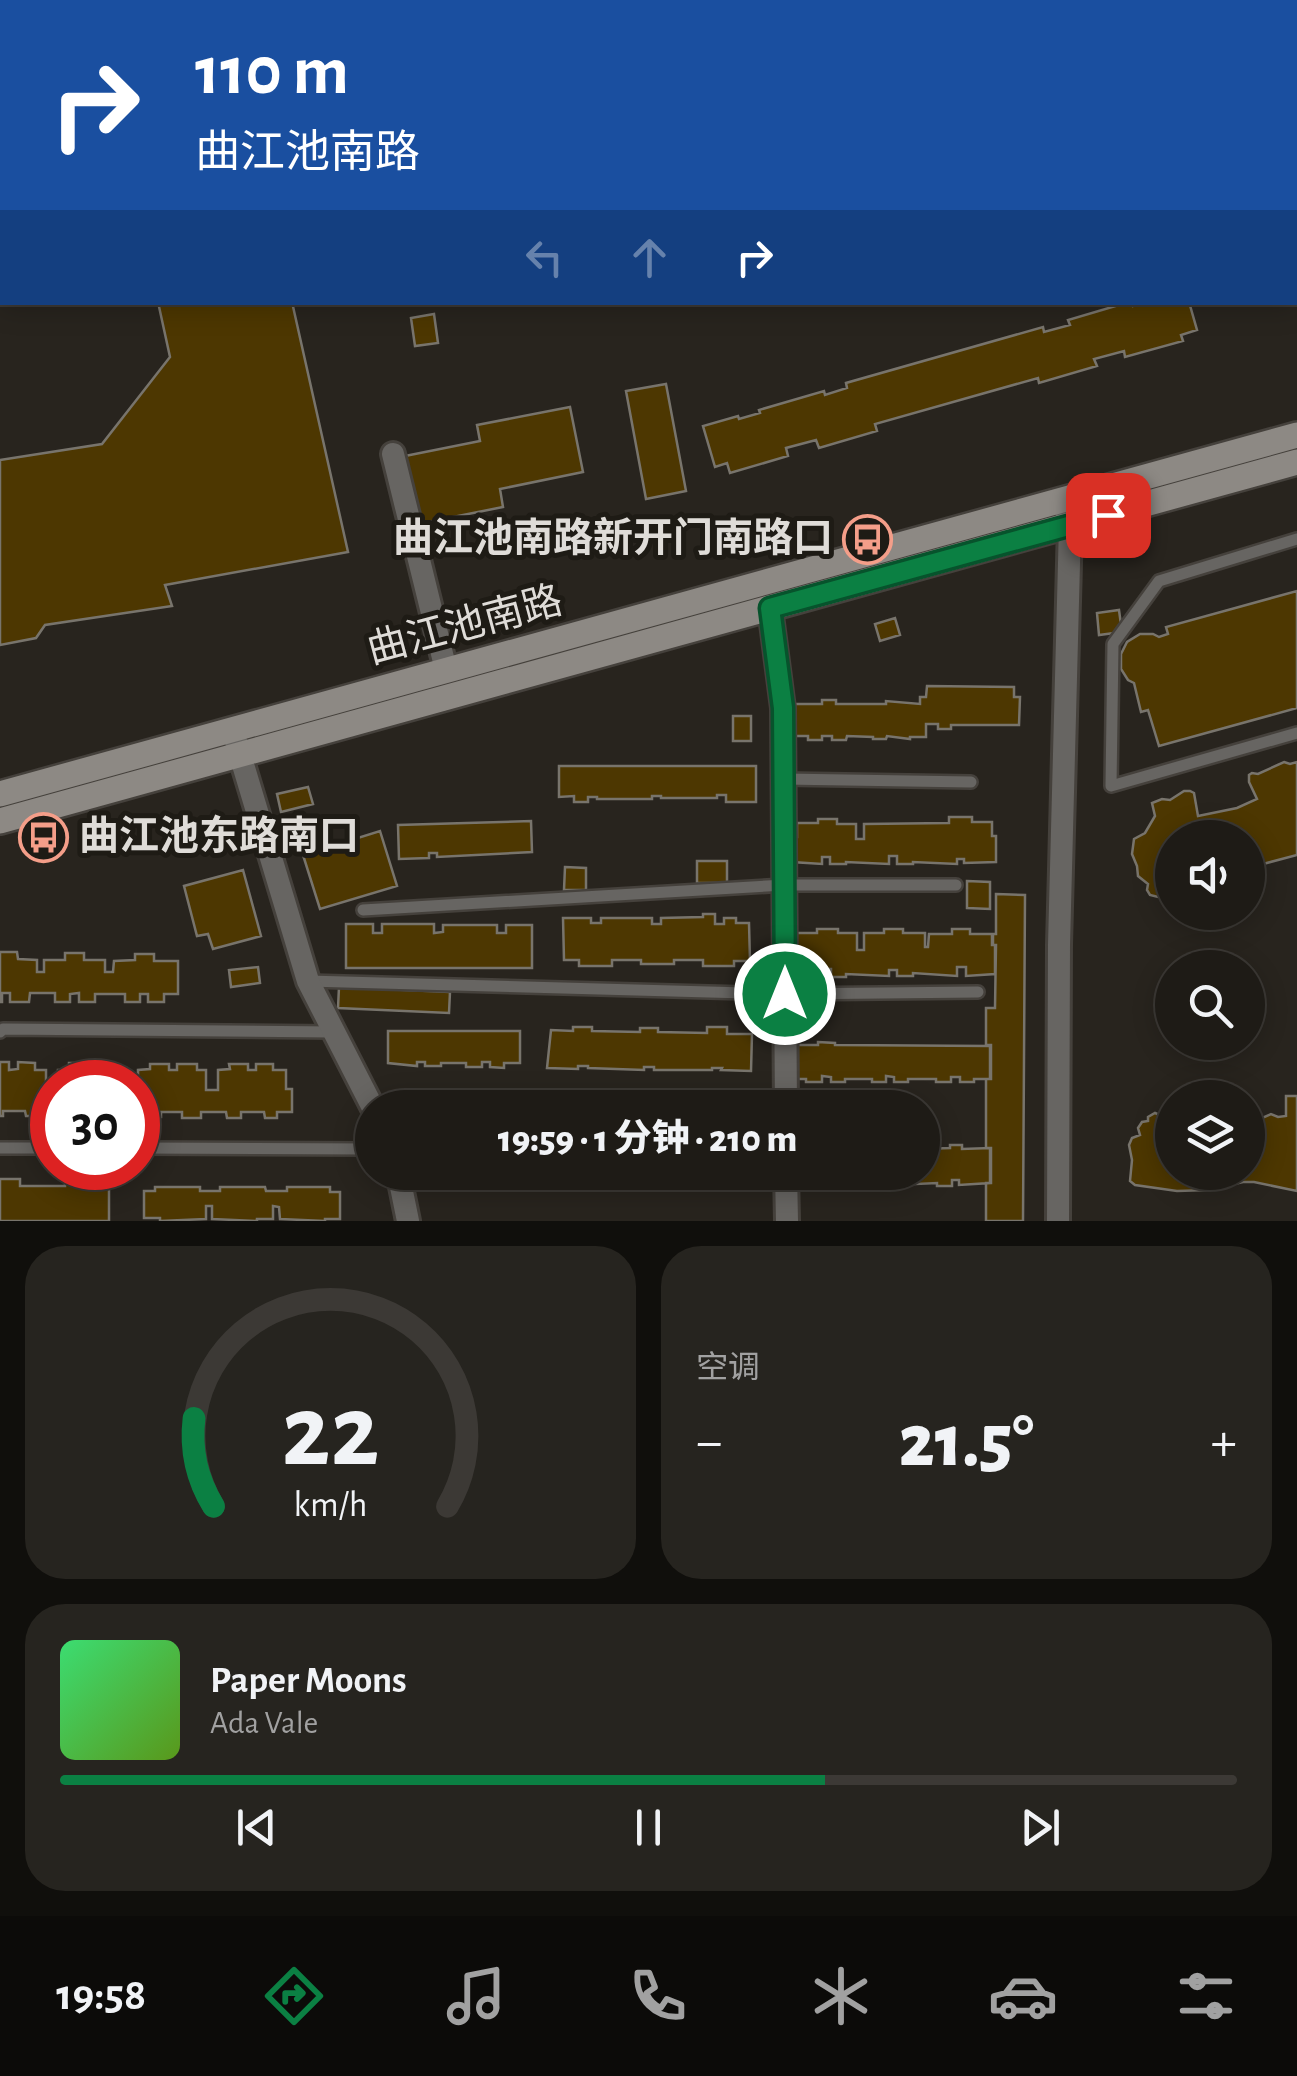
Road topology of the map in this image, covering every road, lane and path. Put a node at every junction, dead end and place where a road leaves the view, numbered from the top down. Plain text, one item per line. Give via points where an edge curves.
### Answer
1 (1297, 435) edge
2 (393, 454) dead end
3 (1297, 462) edge
4 (1063, 500) junction
5 (1070, 525) junction
6 (1297, 539) edge
7 (770, 608) junction
8 (446, 670) junction
9 (232, 730) junction
10 (1297, 734) edge
11 (240, 755) junction
12 (784, 779) junction
13 (971, 782) dead end
14 (0, 794) edge
15 (0, 821) edge
16 (785, 885) junction
17 (956, 885) dead end
18 (363, 910) dead end
19 (308, 980) junction
20 (978, 992) dead end
21 (785, 994) junction
22 (0, 1032) edge
23 (336, 1032) junction
24 (364, 1090) edge
25 (786, 1090) edge
26 (0, 1148) edge
27 (30, 1148) edge
28 (160, 1148) edge
29 (355, 1150) edge
30 (402, 1190) edge
31 (786, 1190) edge
32 (408, 1221) edge
33 (786, 1221) edge
34 (1058, 1221) edge

1 - 4 main road, 曲江池南路
2 - 8 street
3 - 5 main road, 曲江池南路
4 - 5 street
4 - 8 main road, 曲江池南路
5 - 7 main road, 曲江池南路
5 - 34 street
6 - 10 lane via 1159,581 1113,644 1111,786
7 - 11 main road, 曲江池南路
7 - 12 street
8 - 9 main road, 曲江池南路
9 - 11 street
9 - 14 main road, 曲江池南路
11 - 15 main road, 曲江池南路
11 - 19 street
12 - 13 lane
12 - 16 street
16 - 17 lane
16 - 18 lane
16 - 21 street
19 - 21 lane
19 - 23 street
20 - 21 lane
21 - 25 street
22 - 23 lane
23 - 24 street
26 - 27 lane
28 - 29 lane
30 - 32 street
31 - 33 street

